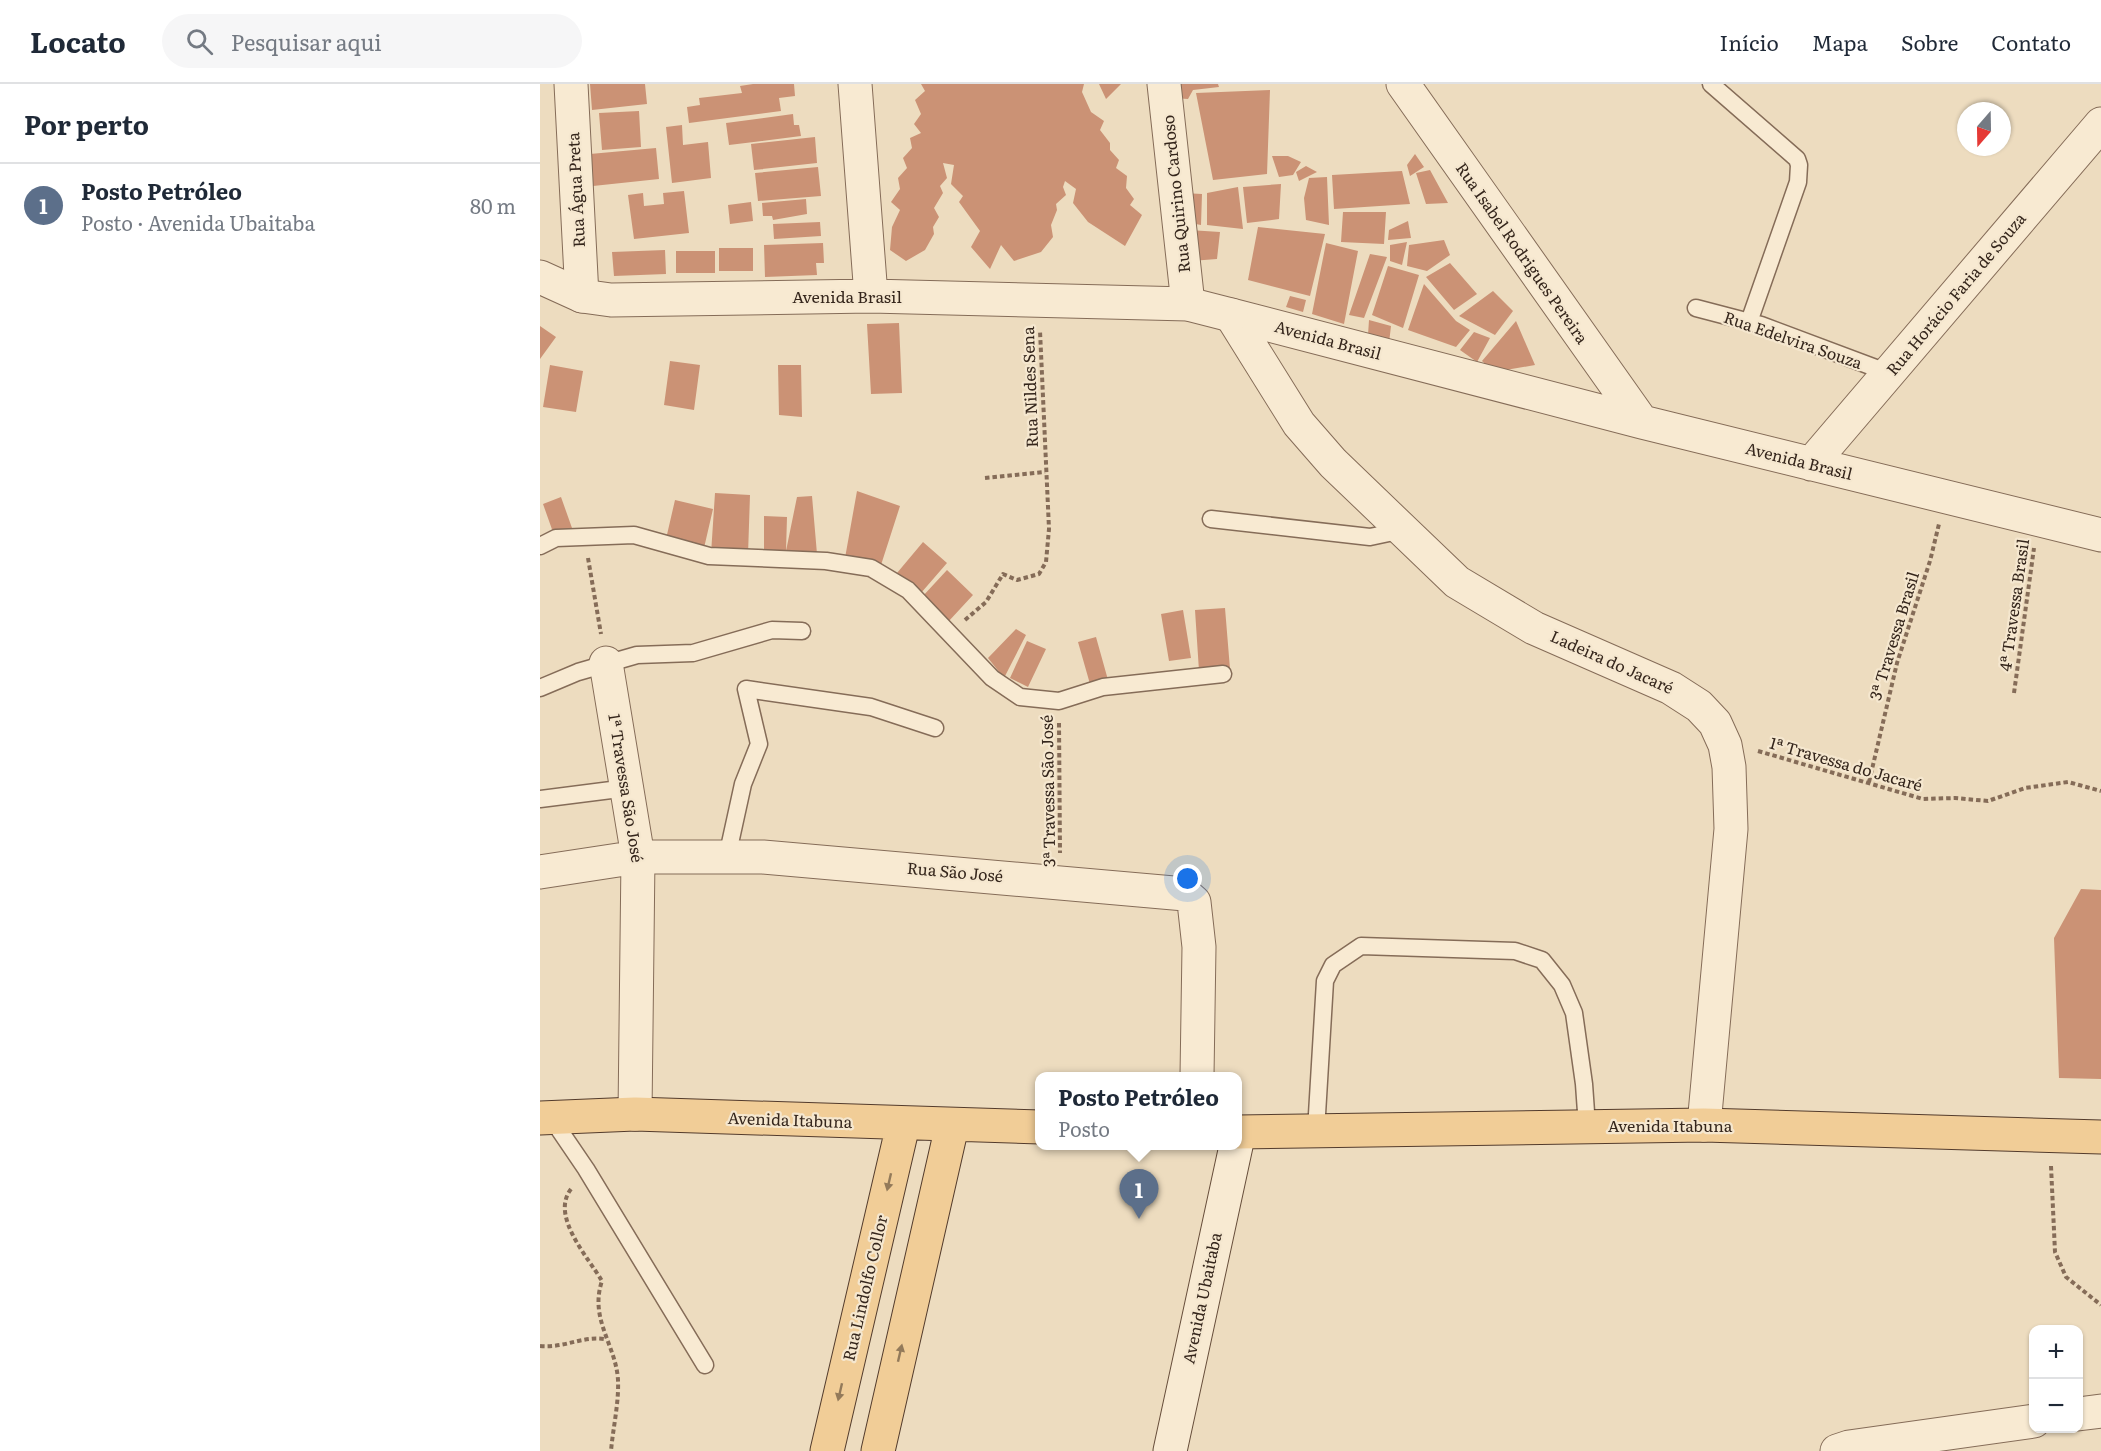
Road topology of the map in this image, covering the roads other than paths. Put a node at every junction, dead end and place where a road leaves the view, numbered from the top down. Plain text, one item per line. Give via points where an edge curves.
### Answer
1 (571, 84) edge
2 (855, 84) edge
3 (1164, 84) edge
4 (1403, 84) edge
5 (1711, 84) edge
6 (2101, 124) edge
7 (540, 277) edge
8 (582, 296) junction
9 (872, 296) junction
10 (1188, 304) junction
11 (1696, 308) dead end
12 (1231, 315) junction
13 (1749, 322) junction
14 (1889, 373) junction
15 (1642, 422) junction
16 (1811, 464) junction
17 (1211, 519) dead end
18 (1402, 530) junction
19 (2101, 535) edge
20 (540, 546) edge
21 (802, 631) dead end
22 (606, 663) junction
23 (1223, 674) dead end
24 (540, 688) edge
25 (935, 729) dead end
26 (627, 788) junction
27 (540, 799) edge
28 (638, 857) junction
29 (728, 857) junction
30 (540, 872) edge
31 (1197, 1072) edge
32 (635, 1114) junction
33 (546, 1118) edge
34 (903, 1125) junction
35 (1704, 1125) junction
36 (952, 1126) junction
37 (1587, 1126) junction
38 (1035, 1127) edge
39 (1316, 1131) junction
40 (1242, 1137) edge
41 (2101, 1137) edge
42 (1235, 1150) edge
43 (705, 1365) dead end
44 (2101, 1411) edge
45 (2083, 1413) edge
46 (2029, 1422) edge
47 (827, 1451) edge
48 (878, 1451) edge
49 (1170, 1451) edge
50 (1837, 1451) edge

1 - 8 street, Rua Água Preta
2 - 9 street
3 - 10 street, Rua Quirino Cardoso
4 - 15 street, Rua Isabel Rodrigues Pereira
5 - 13 lane via 1797,159 1799,165 1798,182
6 - 14 street, Rua Horácio Faria de Souza
7 - 8 street, Avenida Brasil
8 - 9 street, Avenida Brasil via 610,300
9 - 10 street, Avenida Brasil
10 - 12 street, Avenida Brasil
11 - 13 lane, Rua Edelvira Souza
12 - 15 street, Avenida Brasil
12 - 18 street, Ladeira do Jacaré via 1299,424
13 - 14 lane, Rua Edelvira Souza
14 - 16 street, Rua Horácio Faria de Souza
15 - 16 street, Avenida Brasil
16 - 19 street, Avenida Brasil
17 - 18 lane via 1370,537
18 - 35 street, Ladeira do Jacaré via 1457,582 1534,628 1671,688 1700,706 1715,723 1729,767 1731,829
20 - 23 lane via 556,538 634,535 709,556 826,561 870,568 908,590 992,678 1020,697 1059,701 1103,687
21 - 22 lane via 772,630 693,653 637,655
22 - 24 lane
22 - 26 street, 1ª Travessa São José
25 - 29 lane via 871,707 746,689 759,744 743,784
26 - 27 lane
26 - 28 street, 1ª Travessa São José
28 - 29 street, Rua São José
28 - 30 street, Rua São José
28 - 32 street, 1ª Travessa São José
29 - 31 street, Rua São José via 1185,894 1194,902 1199,947
32 - 33 main road, Avenida Itabuna
32 - 34 main road, Avenida Itabuna
33 - 43 lane via 586,1169
34 - 36 main road, Avenida Itabuna
34 -> 47 main road, Rua Lindolfo Collor
35 - 37 main road, Avenida Itabuna
35 - 41 main road, Avenida Itabuna
36 - 38 main road, Avenida Itabuna
48 -> 36 main road
37 - 39 main road, Avenida Itabuna
37 - 39 lane via 1574,1013 1562,985 1542,960 1515,951 1361,946 1334,965 1325,981
39 - 40 main road, Avenida Itabuna
42 - 49 street, Avenida Ubaitaba
44 - 45 street
46 - 50 street

